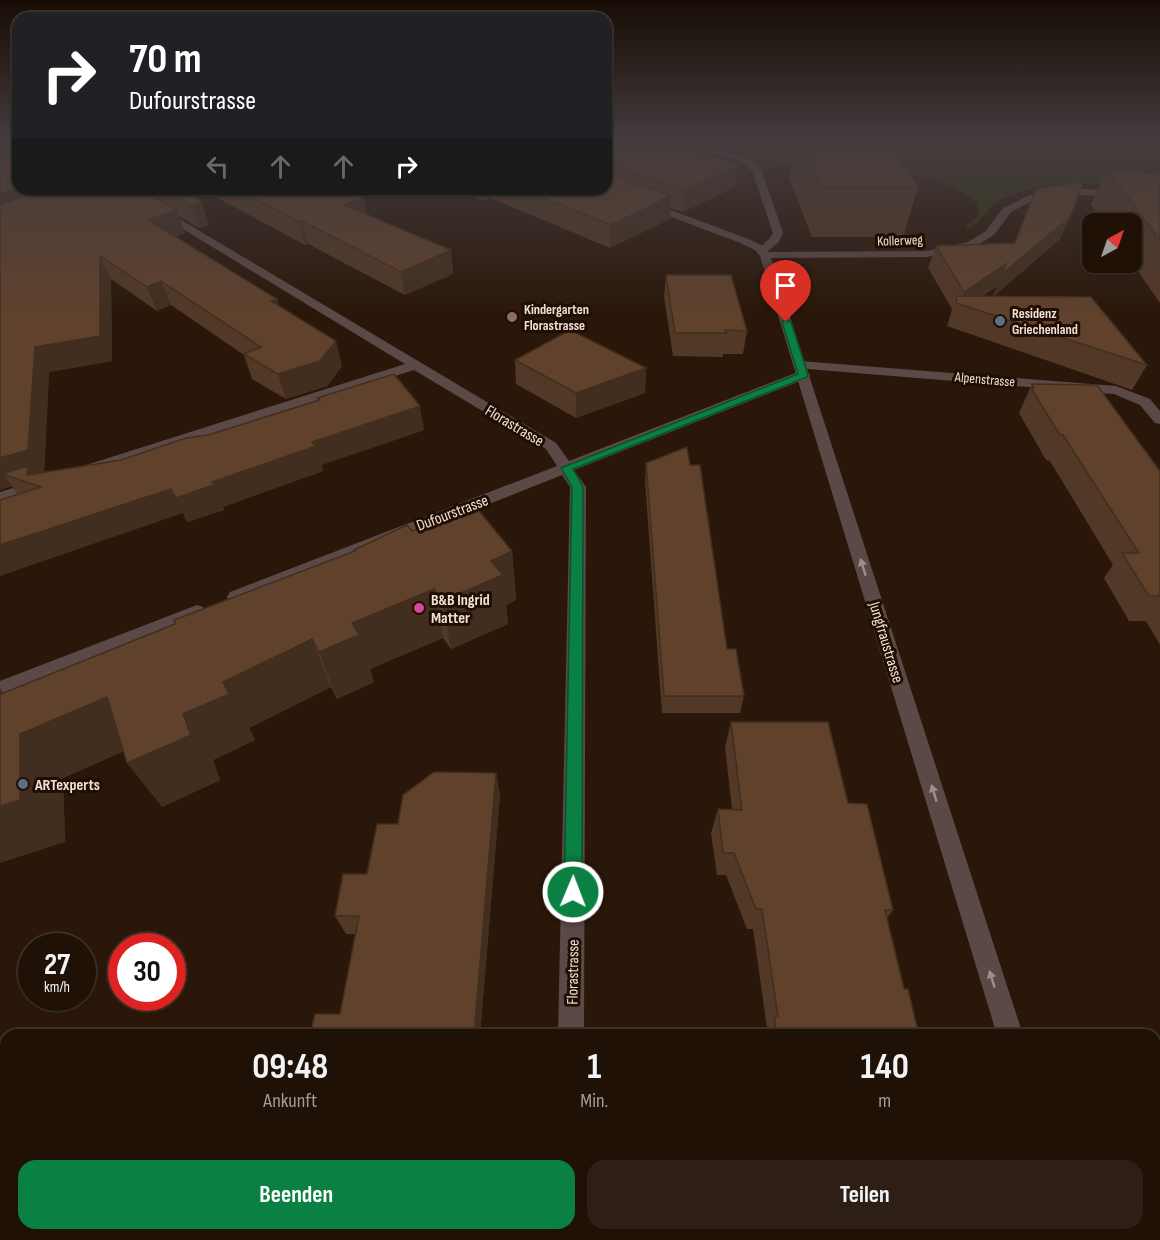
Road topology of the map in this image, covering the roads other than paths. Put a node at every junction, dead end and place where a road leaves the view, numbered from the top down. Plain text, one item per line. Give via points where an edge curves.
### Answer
1 (137, 198) edge
2 (630, 198) edge
3 (766, 198) edge
4 (1031, 198) edge
5 (764, 253) junction
6 (415, 365) junction
7 (801, 370) junction
8 (1160, 420) edge
9 (566, 468) junction
10 (79, 472) edge
11 (56, 479) edge
12 (0, 497) edge
13 (0, 689) edge
14 (571, 1029) edge
15 (1008, 1029) edge

1 - 6 street, Florastrasse
2 - 5 street via 742,240
3 - 5 street via 778,233
4 - 5 street, Kollerweg via 1007,210 982,238 940,252 898,256
5 - 7 street, Jungfraustrasse
6 - 9 street, Florastrasse via 551,446
6 - 10 street
7 - 8 street, Alpenstrasse via 1108,389 1145,402
7 - 9 street, Dufourstrasse
15 -> 7 street, Jungfraustrasse
9 - 13 street, Dufourstrasse
9 - 14 street, Florastrasse via 578,487
11 - 12 street

